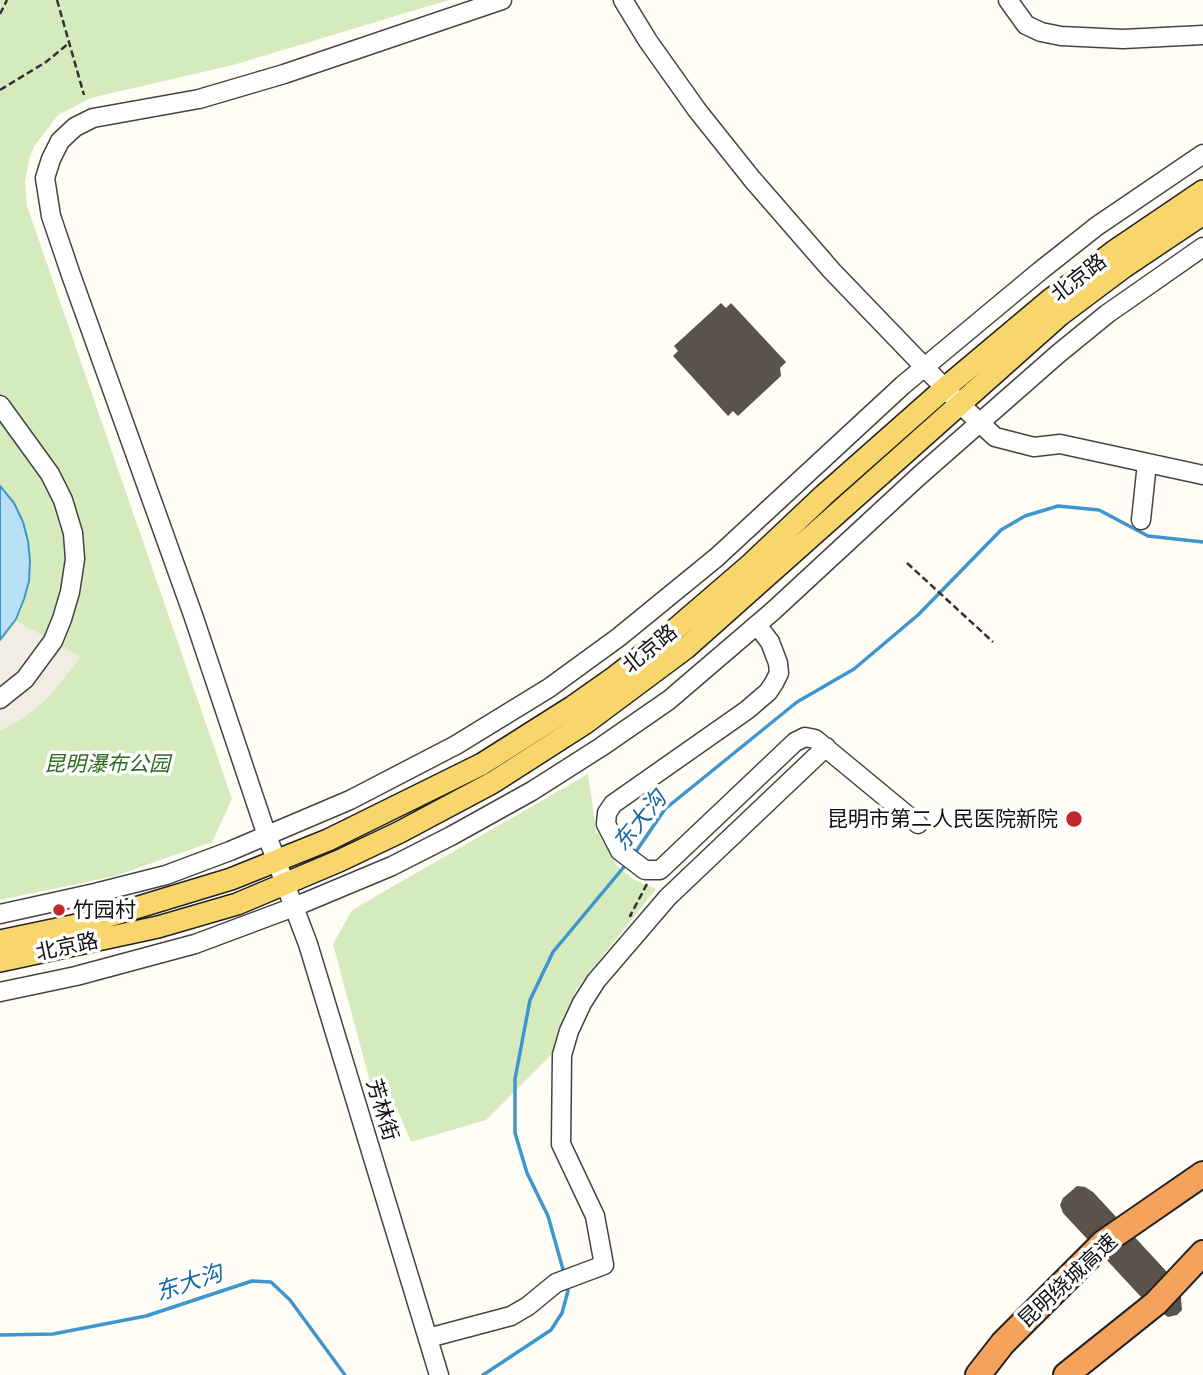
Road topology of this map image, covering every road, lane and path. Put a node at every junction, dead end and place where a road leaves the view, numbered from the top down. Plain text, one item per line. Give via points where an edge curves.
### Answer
1 (6, 0) edge
2 (57, 0) edge
3 (502, 0) edge
4 (624, 0) edge
5 (1008, 0) edge
6 (0, 15) edge
7 (1203, 35) edge
8 (69, 43) junction
9 (0, 90) edge
10 (84, 95) dead end
11 (1203, 154) edge
12 (1203, 191) edge
13 (1203, 214) edge
14 (1203, 247) edge
15 (924, 367) junction
16 (945, 388) junction
17 (960, 404) junction
18 (0, 405) edge
19 (979, 422) junction
20 (1147, 463) junction
21 (1203, 475) edge
22 (1141, 520) dead end
23 (907, 563) dead end
24 (757, 625) junction
25 (993, 642) dead end
26 (0, 699) edge
27 (825, 747) junction
28 (918, 824) dead end
29 (267, 836) junction
30 (277, 860) junction
31 (645, 870) junction
32 (285, 883) junction
33 (294, 907) junction
34 (0, 914) edge
35 (653, 915) junction
36 (0, 941) edge
37 (0, 961) edge
38 (0, 992) edge
39 (1203, 1166) edge
40 (1203, 1174) edge
41 (1170, 1199) junction
42 (1203, 1253) edge
43 (428, 1338) junction
44 (439, 1375) edge
45 (978, 1375) edge
46 (1066, 1375) edge

1 - 6 path
2 - 8 path
3 - 29 street, 芳林街 via 248,85 93,118 60,141 45,178 51,216
4 - 15 street via 696,110 752,179
5 - 7 street via 1026,25 1061,36
8 - 9 path
8 - 10 path
11 - 15 street via 1097,226
12 - 16 main road, 北京路 via 1102,260
13 - 17 main road, 北京路 via 1060,316
14 - 19 street via 1107,314
15 - 16 street
15 - 29 street via 717,557 619,638 549,688 456,745 350,800
16 - 17 street
16 - 30 main road, 北京路 via 751,564 616,676 482,764 328,841
17 - 19 street
17 - 32 main road, 北京路 via 686,648 594,716 492,783 339,862
18 - 26 street via 64,500 75,559 70,592 53,641 30,673
19 - 20 street via 995,437 1034,447 1060,444
19 - 24 street
20 - 21 street
20 - 22 street
23 - 25 path
24 - 31 street via 771,642 778,663 779,673 768,692 613,804 607,813 606,824 620,851
24 - 33 street via 669,700 532,790 416,854
27 - 28 street
27 - 31 street via 805,737 795,742 667,866 654,872
27 - 35 street
29 - 30 street, 芳林街
29 - 34 street via 166,875
30 - 32 street, 芳林街
30 - 36 main road, 北京路 via 158,902
31 - 35 path via 647,884 630,916 645,909
32 - 33 street, 芳林街
32 - 37 main road, 北京路 via 237,904 159,927
33 - 38 street via 195,944
33 - 43 street, 芳林街
35 - 43 street via 589,992 562,1055 561,1144 595,1216 604,1265 563,1280 511,1316
39 - 41 highway
40 - 41 highway, 昆明绕城高速
41 - 45 highway, 昆明绕城高速 via 1103,1243 1003,1343
42 - 46 highway via 1156,1303
43 - 44 street, 芳林街

